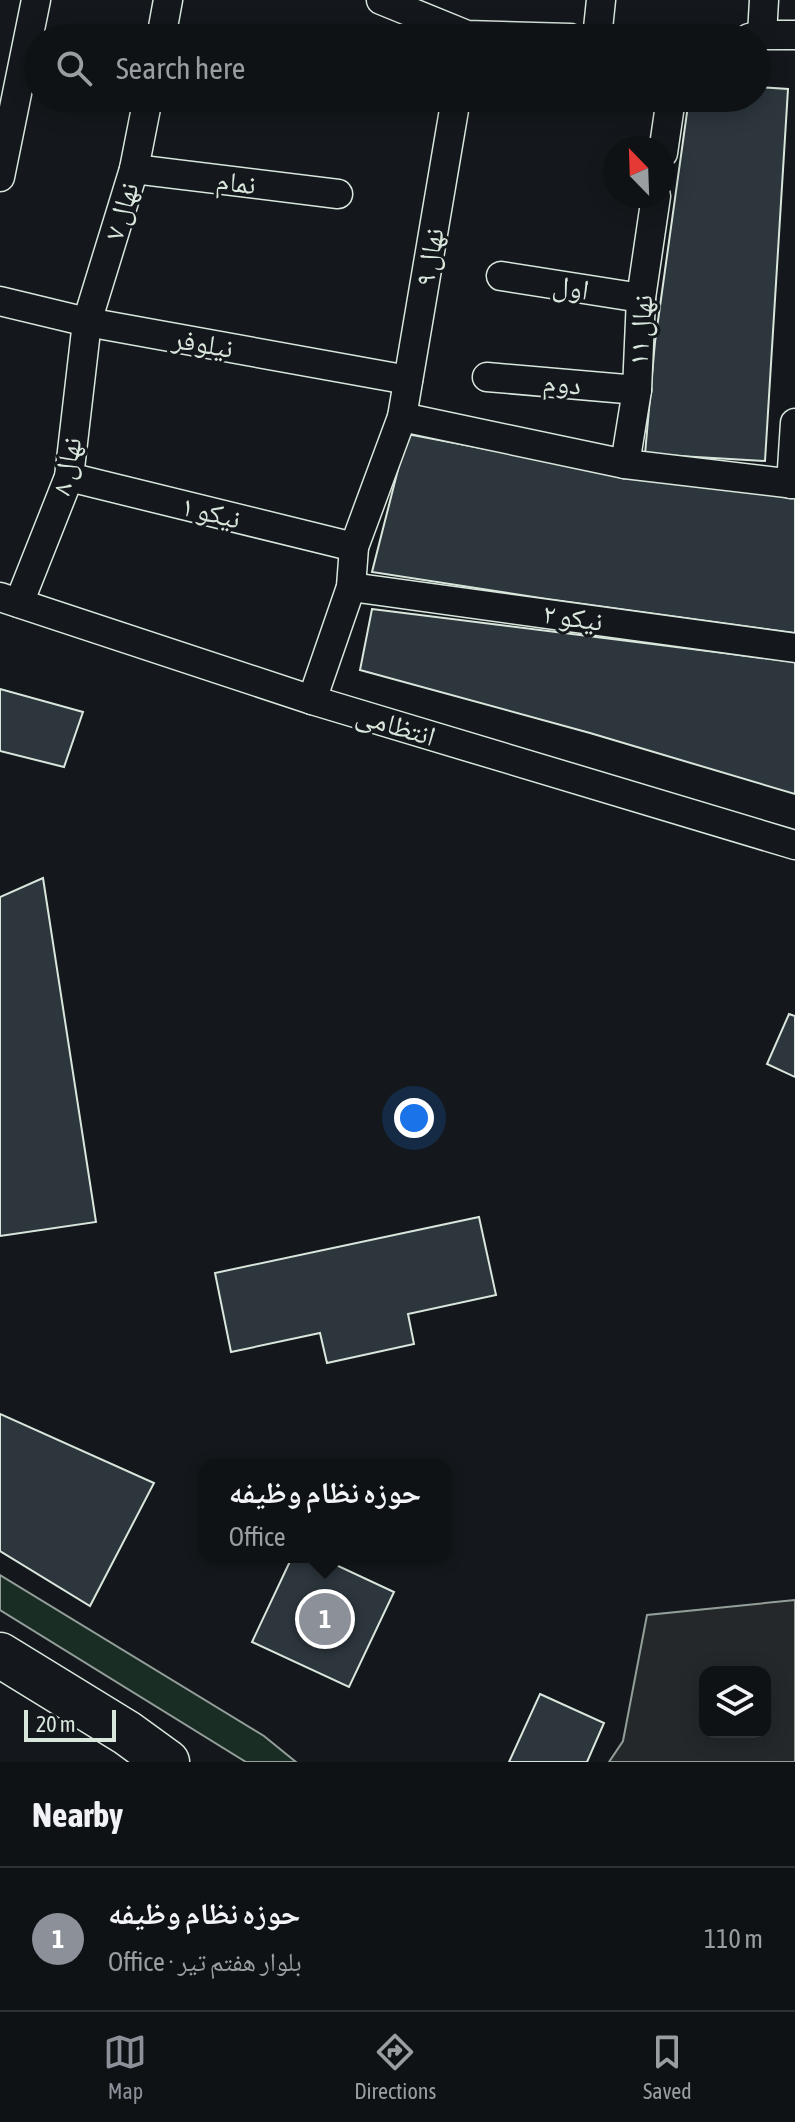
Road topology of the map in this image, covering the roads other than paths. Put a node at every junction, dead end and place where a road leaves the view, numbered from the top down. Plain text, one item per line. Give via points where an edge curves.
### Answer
1 (36, 0) edge
2 (168, 0) edge
3 (381, 0) edge
4 (601, 0) edge
5 (764, 0) edge
6 (410, 6) edge
7 (31, 24) edge
8 (164, 24) edge
9 (443, 24) edge
10 (598, 24) edge
11 (759, 24) edge
12 (795, 35) edge
13 (771, 36) edge
14 (24, 59) edge
15 (145, 112) edge
16 (454, 112) edge
17 (669, 112) edge
18 (665, 136) edge
19 (134, 169) junction
20 (0, 177) edge
21 (338, 194) dead end
22 (654, 208) edge
23 (501, 276) dead end
24 (641, 298) junction
25 (0, 301) edge
26 (87, 322) junction
27 (487, 377) dead end
28 (408, 380) junction
29 (637, 390) junction
30 (402, 417) junction
31 (795, 423) edge
32 (625, 464) junction
33 (69, 477) junction
34 (793, 484) edge
35 (354, 547) junction
36 (351, 587) junction
37 (10, 600) edge
38 (795, 648) edge
39 (312, 700) junction
40 (795, 845) edge
41 (0, 1655) edge
42 (167, 1762) edge

1 - 7 street
2 - 8 street
3 - 6 street
4 - 10 street
5 - 11 street
6 - 9 street
12 - 13 street
14 - 20 street
15 - 19 street, نهال ۷
16 - 28 street, نهال ۹
17 - 18 street
19 - 21 street, نمام
19 - 26 street, نهال ۷
22 - 24 street, نهال ۱۱
23 - 24 street, اول
24 - 29 street, نهال ۱۱
25 - 26 street, نیلوفر
26 - 28 street, نیلوفر
26 - 33 street, نهال ۸
27 - 29 street, دوم
28 - 30 street, نهال ۹
29 - 32 street, نهال ۱۱
30 - 32 street
30 - 35 street, نهال ۹
31 - 34 street
32 - 34 street
33 - 35 street, نیکو ۱
33 - 37 street, نهال ۸
35 - 36 street, نهال ۹
36 - 38 street, نیکو ۲
36 - 39 street, نهال ۹
37 - 39 street, انتظامی
39 - 40 street, انتظامی
41 - 42 main road

